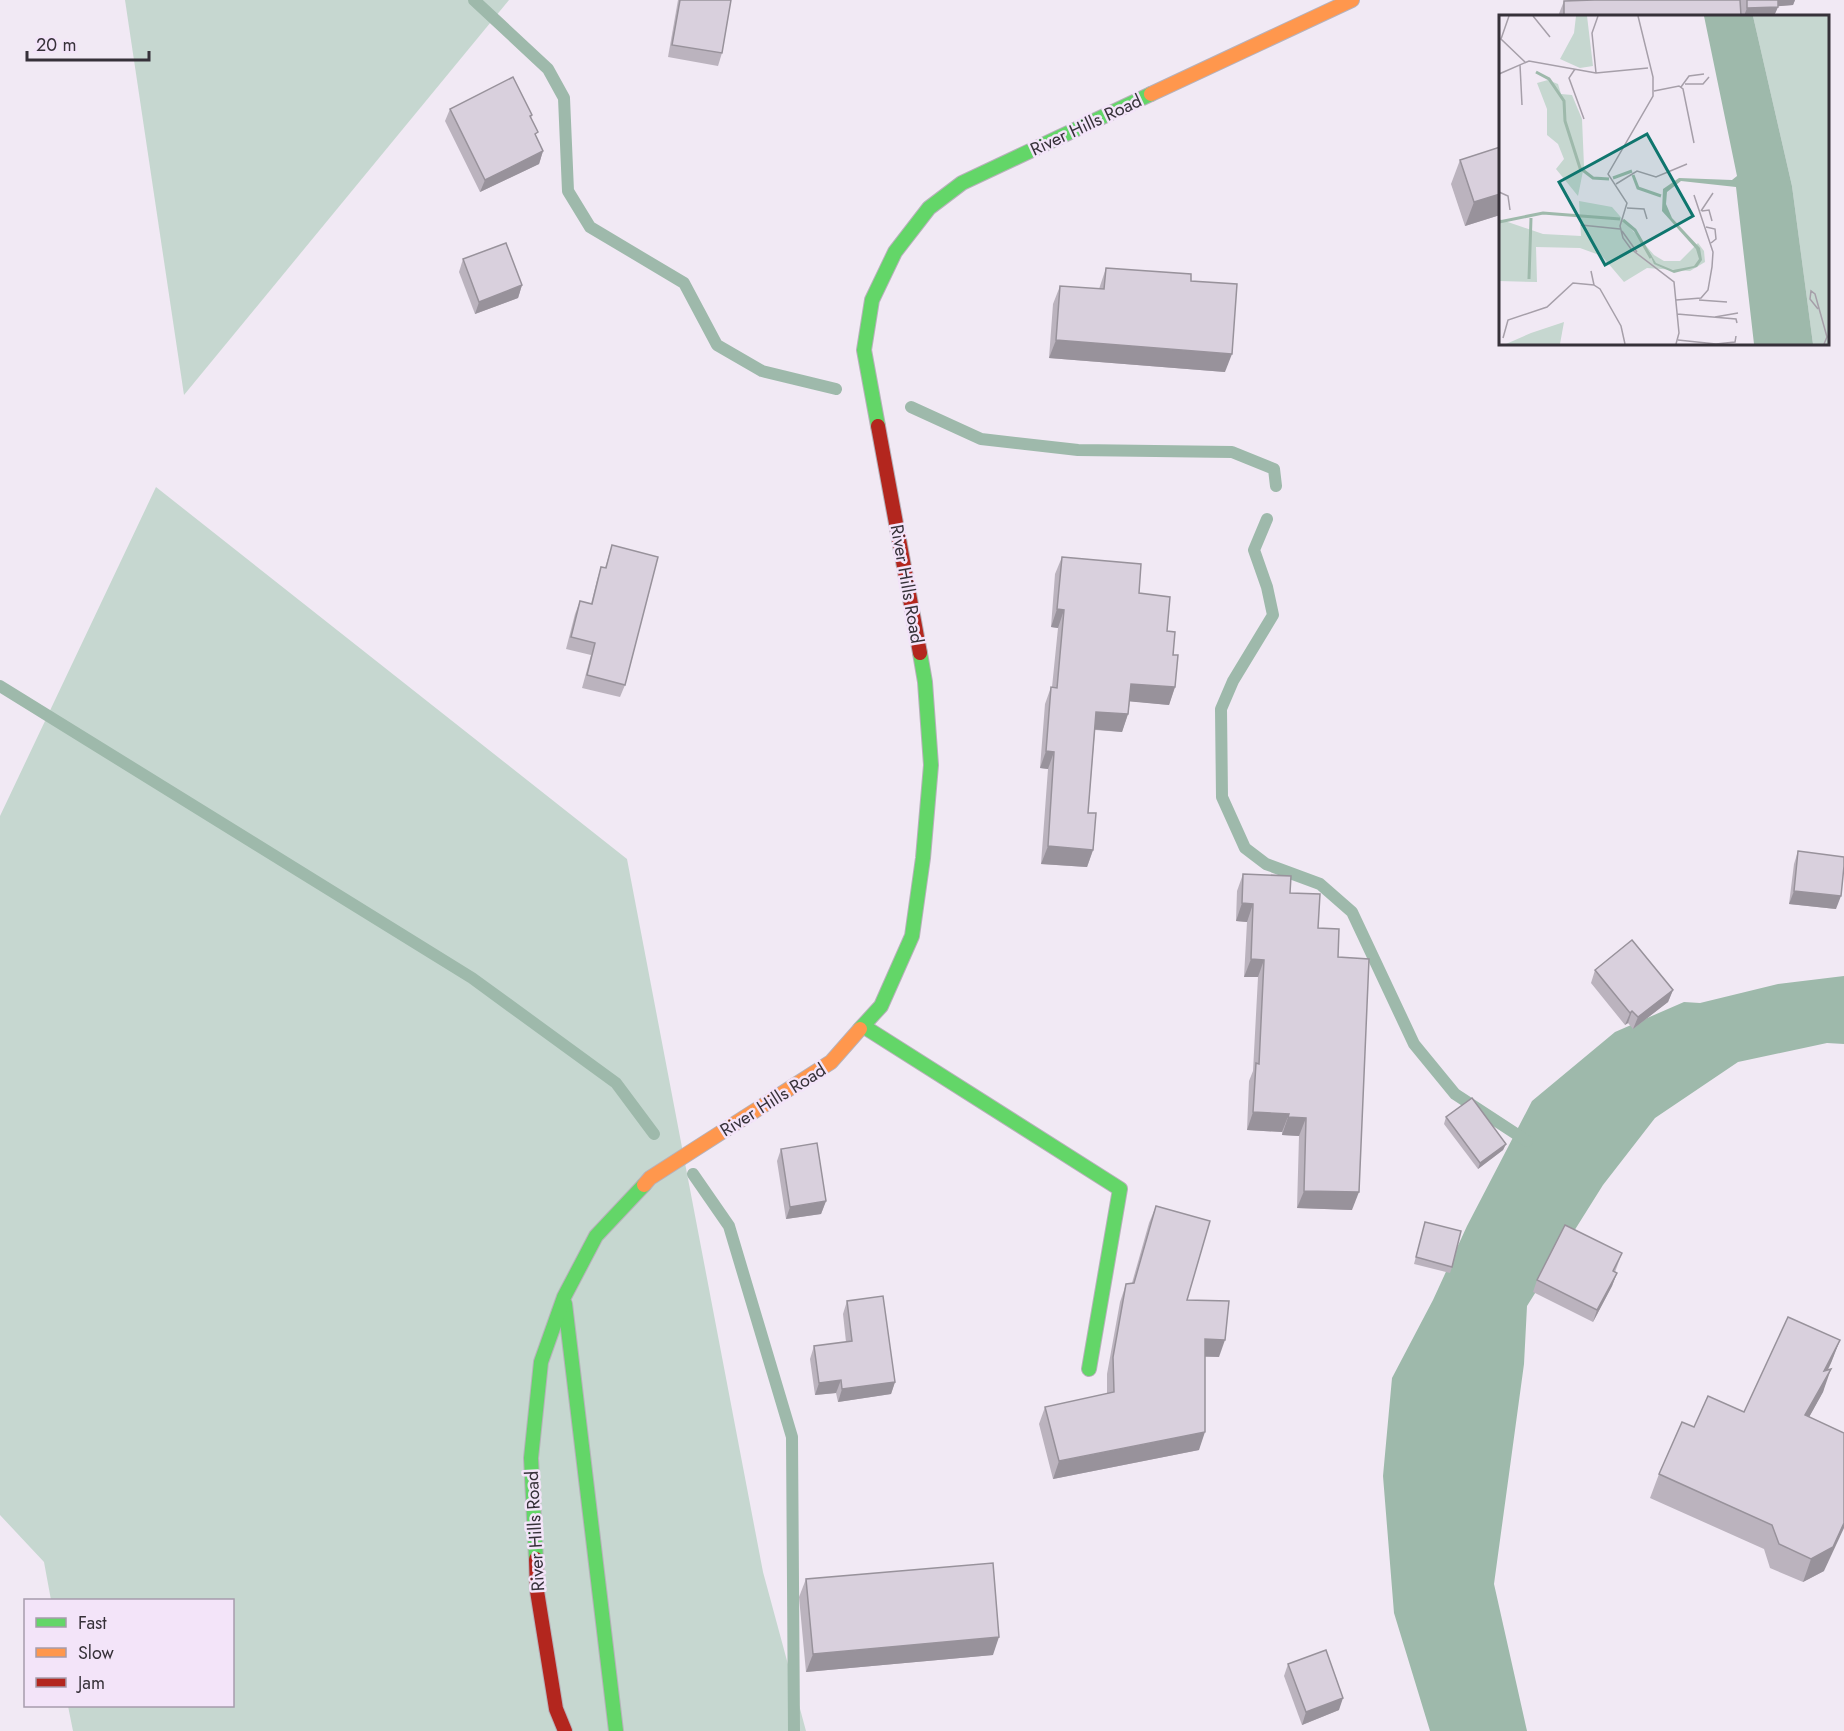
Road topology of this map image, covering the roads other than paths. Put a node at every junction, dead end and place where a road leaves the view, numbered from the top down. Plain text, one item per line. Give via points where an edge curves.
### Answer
1 (1352, 0) edge
2 (863, 1026) junction
3 (564, 1297) junction
4 (1089, 1369) dead end
5 (565, 1731) edge
6 (616, 1731) edge

1 - 2 street, River Hills Road via 963,183 929,208 890,262 872,300 864,350 925,682 931,765 912,936 881,1006
2 - 3 street, River Hills Road via 831,1062 650,1178 596,1236
2 - 4 street via 1120,1189
3 - 5 street, River Hills Road via 541,1362 531,1458 537,1591 556,1709
3 - 6 street

